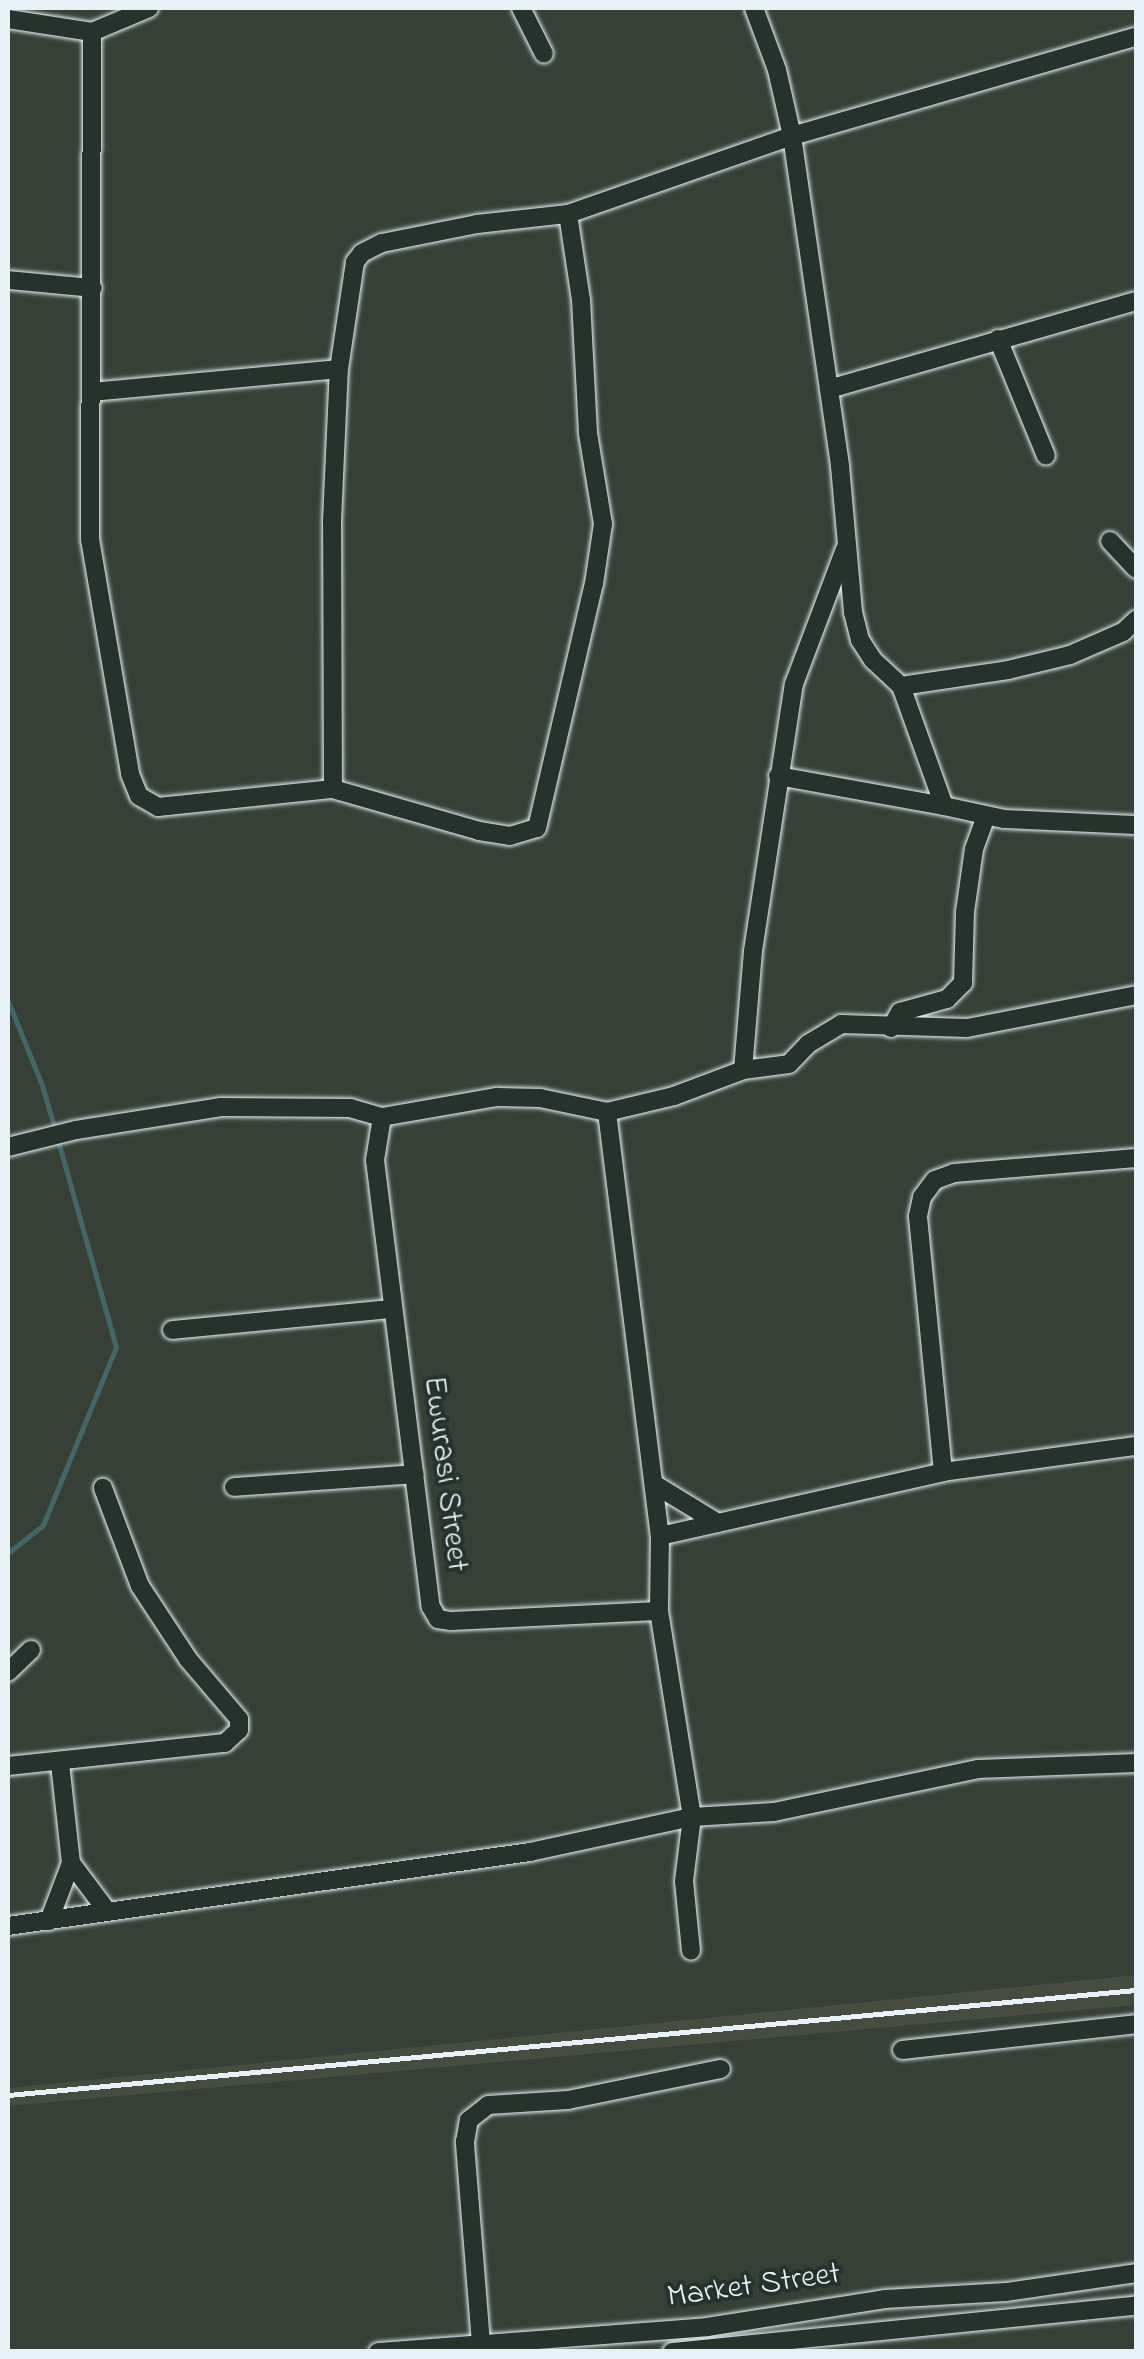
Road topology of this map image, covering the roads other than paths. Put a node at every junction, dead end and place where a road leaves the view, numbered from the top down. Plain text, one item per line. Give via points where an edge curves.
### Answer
1 (149, 8) edge
2 (521, 8) edge
3 (754, 8) edge
4 (8, 20) edge
5 (92, 32) junction
6 (1136, 37) edge
7 (544, 54) dead end
8 (792, 136) junction
9 (568, 214) junction
10 (8, 280) edge
11 (93, 288) junction
12 (1136, 302) edge
13 (998, 338) junction
14 (339, 369) junction
15 (829, 389) junction
16 (92, 392) junction
17 (1046, 456) dead end
18 (1110, 542) dead end
19 (847, 544) junction
20 (1136, 570) edge
21 (1136, 620) edge
22 (902, 686) junction
23 (778, 776) junction
24 (333, 789) junction
25 (944, 806) junction
26 (986, 816) junction
27 (1136, 825) edge
28 (1136, 995) edge
29 (890, 1028) junction
30 (743, 1070) junction
31 (607, 1112) junction
32 (382, 1117) junction
33 (8, 1147) edge
34 (1136, 1158) edge
35 (392, 1309) junction
36 (172, 1330) dead end
37 (1136, 1446) edge
38 (943, 1472) junction
39 (415, 1474) junction
40 (654, 1484) junction
41 (234, 1487) dead end
42 (103, 1488) dead end
43 (718, 1523) junction
44 (660, 1536) junction
45 (658, 1611) junction
46 (31, 1650) dead end
47 (8, 1672) edge
48 (1136, 1762) edge
49 (60, 1763) junction
50 (8, 1766) edge
51 (692, 1818) junction
52 (71, 1863) junction
53 (107, 1912) junction
54 (49, 1920) junction
55 (8, 1926) edge
56 (691, 1951) dead end
57 (1136, 2024) edge
58 (902, 2050) dead end
59 (721, 2070) dead end
60 (1136, 2273) edge
61 (1136, 2306) edge
62 (481, 2343) junction
63 (776, 2347) edge
64 (378, 2352) edge
65 (672, 2352) edge

1 - 5 street
2 - 7 street
3 - 8 street
4 - 5 street
5 - 11 street
6 - 8 street
8 - 9 street
8 - 15 street
9 - 14 street via 372,246 355,262
9 - 24 street via 602,524 542,818 537,828 510,836
10 - 11 street
11 - 16 street
12 - 13 street
13 - 15 street
13 - 17 street
14 - 16 street
14 - 24 street
15 - 19 street
16 - 24 street via 90,540 139,796 158,807
18 - 20 street
19 - 22 street via 860,640
19 - 23 street via 794,684
21 - 22 street via 1070,655
22 - 25 street
23 - 25 street
23 - 30 street
25 - 26 street
26 - 27 street
26 - 29 street via 965,912 963,982 947,999 900,1012
28 - 29 street via 966,1028
29 - 30 street via 841,1024 789,1064
30 - 31 street
31 - 32 street via 497,1096
31 - 40 street
32 - 33 street via 350,1108 252,1106 76,1130
32 - 35 street, Ewurasi Street via 375,1160
34 - 38 street via 954,1173 935,1180 922,1197 918,1216
35 - 36 street
35 - 39 street, Ewurasi Street
37 - 38 street
38 - 43 street
39 - 41 street
39 - 45 street, Ewurasi Street via 431,1607 438,1619
40 - 43 street
40 - 44 street
42 - 49 street via 140,1586 188,1659 239,1719 238,1730 224,1743
43 - 44 street
44 - 45 street
45 - 51 street
46 - 47 street
48 - 51 street via 978,1769 774,1812
49 - 50 street
49 - 52 street
51 - 53 street via 530,1852
51 - 56 street via 684,1881
52 - 53 street
52 - 54 street
53 - 54 street
54 - 55 street
57 - 58 street
59 - 62 street via 568,2100 488,2105 470,2120 465,2142
60 - 62 street, Market Street via 1006,2292 886,2299 706,2327
61 - 63 street, Market Street
62 - 64 street, Market Street
63 - 65 street, Market Street

